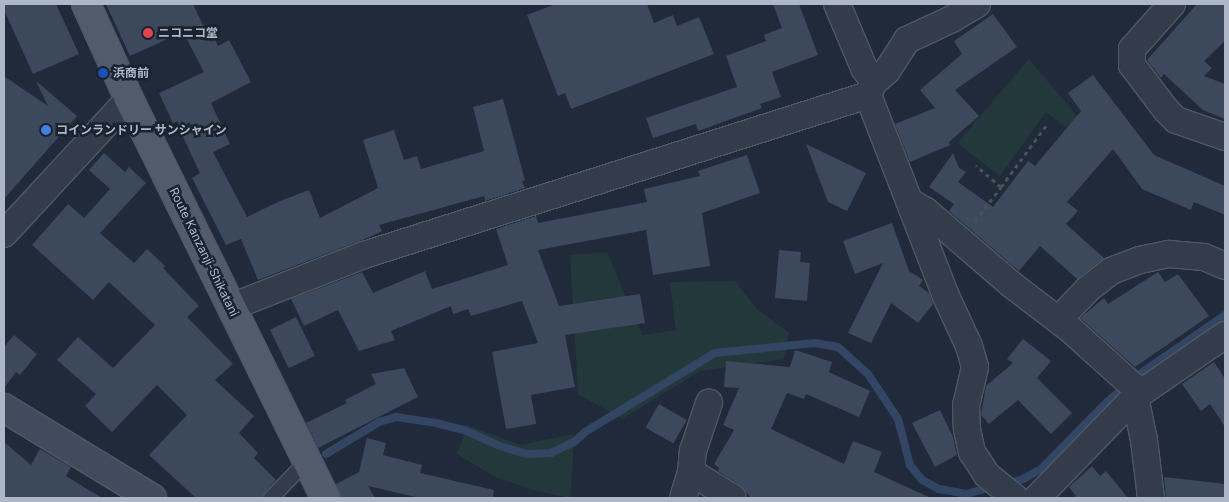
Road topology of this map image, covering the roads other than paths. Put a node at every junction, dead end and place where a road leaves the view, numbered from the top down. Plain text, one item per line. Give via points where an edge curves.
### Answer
1 (86, 4) edge
2 (836, 4) edge
3 (977, 4) edge
4 (1172, 4) edge
5 (871, 88) junction
6 (129, 99) junction
7 (1225, 138) edge
8 (912, 204) junction
9 (4, 234) edge
10 (1225, 266) edge
11 (231, 307) junction
12 (1058, 320) junction
13 (1225, 335) edge
14 (1133, 388) junction
15 (709, 402) dead end
16 (4, 408) edge
17 (307, 461) junction
18 (691, 472) junction
19 (152, 498) edge
20 (271, 498) edge
21 (325, 498) edge
22 (683, 498) edge
23 (733, 498) edge
24 (1015, 498) edge
25 (1037, 498) edge
26 (1151, 498) edge

1 - 6 main road, Route Kanzanji-Shikatani
2 - 5 street
3 - 5 street via 908,40
4 - 7 street via 1132,49 1132,65 1176,120
5 - 8 street
5 - 11 street via 364,255
6 - 9 street
6 - 11 main road, Route Kanzanji-Shikatani
8 - 12 street via 926,211
8 - 24 street via 975,367 966,406 972,452 987,475
10 - 12 street via 1204,257 1168,254 1140,260 1112,271 1088,289
11 - 17 main road, Route Kanzanji-Shikatani
12 - 14 street
13 - 14 street
14 - 25 street
14 - 26 street
15 - 18 street via 693,451
16 - 19 main road
17 - 20 lane
17 - 21 main road, Route Kanzanji-Shikatani
18 - 22 street
18 - 23 street

